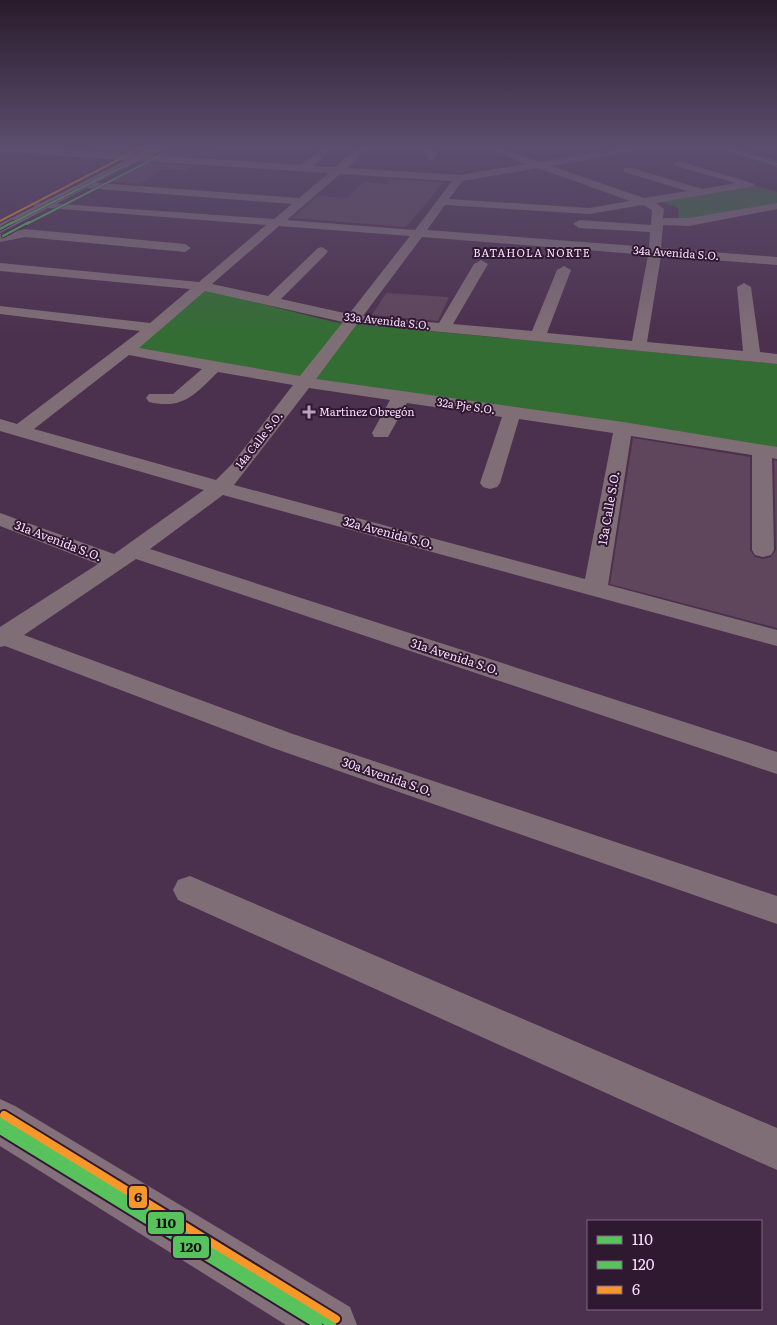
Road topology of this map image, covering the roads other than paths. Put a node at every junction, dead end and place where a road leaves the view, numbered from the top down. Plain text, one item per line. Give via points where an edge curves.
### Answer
1 (29, 210) edge
2 (33, 210) edge
3 (104, 210) edge
4 (290, 210) edge
5 (436, 210) edge
6 (494, 210) edge
7 (597, 210) edge
8 (658, 210) edge
9 (755, 210) joint
10 (777, 217) edge
11 (0, 222) edge
12 (274, 223) junction
13 (562, 223) dead end
14 (658, 225) junction
15 (0, 229) edge
16 (419, 233) junction
17 (0, 238) edge
18 (185, 248) dead end
19 (322, 251) dead end
20 (656, 251) junction
21 (777, 261) edge
22 (481, 264) dead end
23 (0, 267) edge
24 (564, 270) dead end
25 (201, 286) junction
26 (744, 287) dead end
27 (271, 301) junction
28 (0, 310) edge
29 (352, 319) junction
30 (152, 328) junction
31 (444, 328) junction
32 (538, 336) junction
33 (638, 345) junction
34 (126, 350) junction
35 (752, 356) junction
36 (777, 359) edge
37 (213, 368) junction
38 (303, 383) junction
39 (401, 397) junction
40 (155, 398) dead end
41 (512, 413) junction
42 (10, 427) edge
43 (624, 428) junction
44 (381, 433) dead end
45 (770, 451) edge
46 (490, 483) dead end
47 (220, 488) junction
48 (0, 519) edge
49 (764, 550) dead end
50 (124, 557) junction
51 (595, 589) junction
52 (1, 637) edge
53 (777, 638) edge
54 (777, 763) edge
55 (190, 890) dead end
56 (777, 910) edge
57 (0, 1121) edge
58 (777, 1149) edge
59 (332, 1325) edge

1 - 11 highway
2 - 15 highway
3 - 12 street, 34a Avenida S.O.
4 - 12 street
5 - 16 street, 14a Calle S.O.
6 - 7 street
8 - 14 street
9 - 10 street
9 - 14 street
12 - 16 street, 34a Avenida S.O.
12 - 25 street
13 - 14 street
14 - 20 street
16 - 20 street, 34a Avenida S.O.
16 - 29 street, 14a Calle S.O.
17 - 18 street via 25,234
19 - 27 street
20 - 21 street, 34a Avenida S.O.
20 - 33 street
22 - 31 street
23 - 25 street, 33a Avenida S.O.
24 - 32 street
25 - 27 street, 33a Avenida S.O.
25 - 30 street
26 - 35 street
27 - 29 street, 33a Avenida S.O.
28 - 30 street
29 - 31 street, 33a Avenida S.O.
29 - 38 street, 14a Calle S.O.
30 - 34 street
31 - 32 street, 33a Avenida S.O.
32 - 33 street, 33a Avenida S.O.
33 - 35 street, 33a Avenida S.O.
34 - 37 street, 32a Pje S.O.
34 - 42 street
35 - 36 street, 33a Avenida S.O.
37 - 38 street, 32a Pje S.O.
37 - 40 street via 184,395 176,399
38 - 39 street, 32a Pje S.O.
38 - 47 street, 14a Calle S.O.
39 - 41 street, 32a Pje S.O.
39 - 44 street
41 - 43 street, 32a Pje S.O.
41 - 46 street
42 - 47 street, 32a Avenida S.O.
43 - 45 street, 32a Pje S.O.
43 - 51 street, 13a Calle S.O.
45 - 49 street
47 - 50 street, 14a Calle S.O.
47 - 51 street, 32a Avenida S.O.
48 - 50 street, 31a Avenida S.O.
50 - 52 street, 14a Calle S.O.
50 - 54 street, 31a Avenida S.O.
51 - 53 street, 32a Avenida S.O.
52 - 56 street, 30a Avenida S.O. via 283,741
55 - 58 street
57 - 59 street

